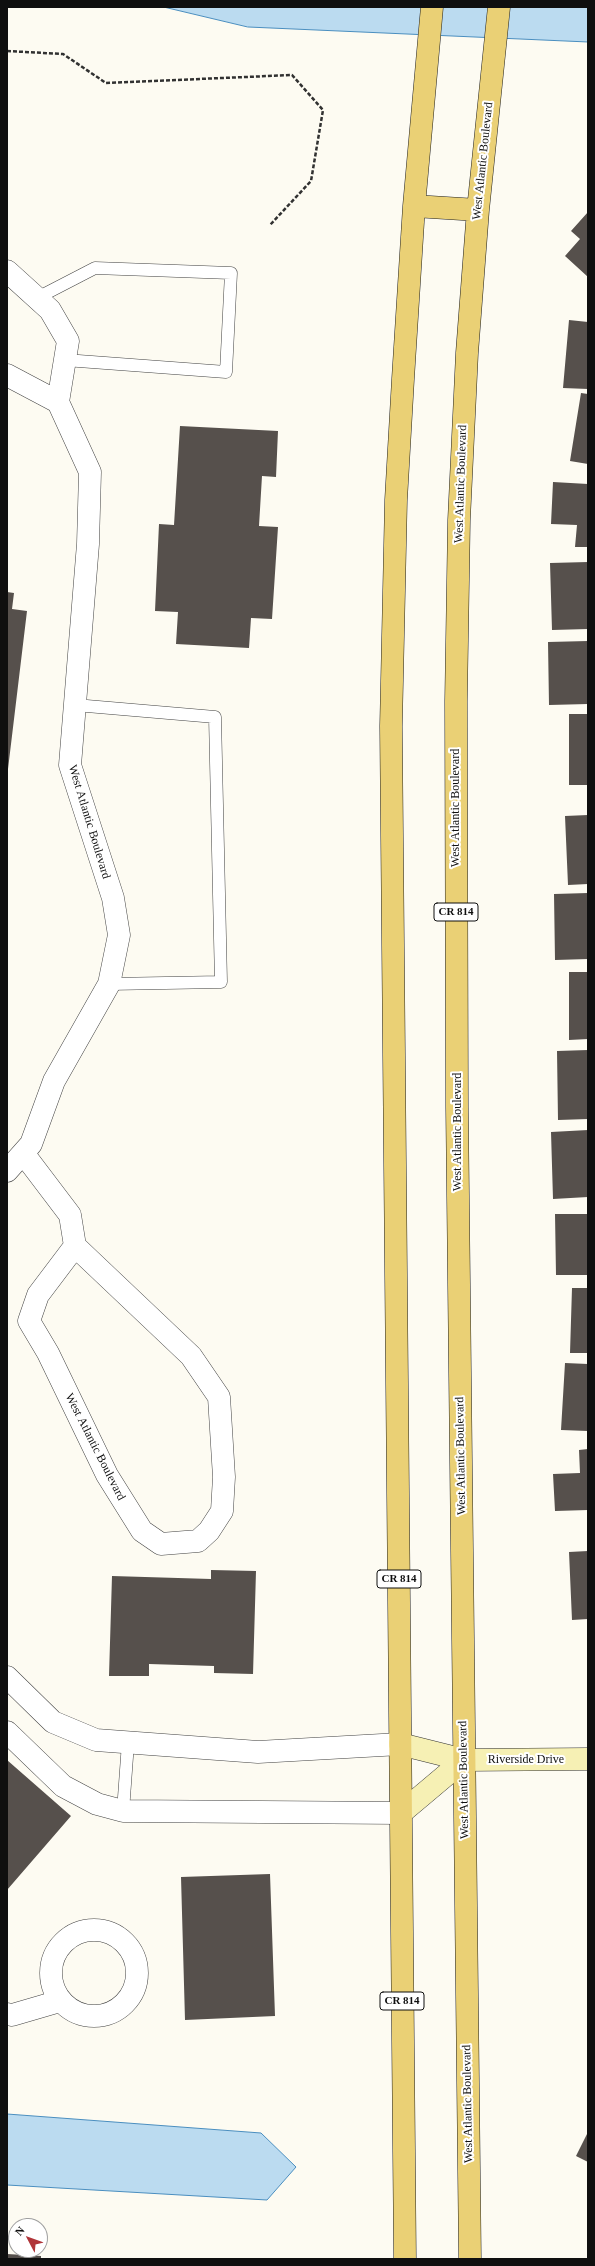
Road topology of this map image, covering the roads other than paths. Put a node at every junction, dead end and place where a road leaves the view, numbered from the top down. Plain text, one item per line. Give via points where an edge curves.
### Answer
1 (432, 7) edge
2 (499, 7) edge
3 (414, 206) junction
4 (478, 210) junction
5 (7, 271) edge
6 (37, 298) junction
7 (65, 360) junction
8 (7, 375) edge
9 (58, 402) junction
10 (75, 705) junction
11 (109, 984) junction
12 (23, 1153) junction
13 (7, 1171) edge
14 (75, 1246) junction
15 (7, 1676) edge
16 (7, 1732) edge
17 (128, 1743) junction
18 (400, 1744) junction
19 (588, 1759) edge
20 (464, 1760) junction
21 (123, 1811) junction
22 (401, 1813) junction
23 (60, 2001) dead end
24 (7, 2014) edge
25 (405, 2259) edge
26 (470, 2259) edge

1 - 3 main road, CR 814
2 - 4 main road, West Atlantic Boulevard / CR 814
3 - 4 main road
3 - 18 main road, CR 814 via 396,500 391,726
4 - 20 main road, West Atlantic Boulevard / CR 814 via 467,353 459,520 456,701 457,1099
5 - 6 street
6 - 7 street via 50,310 68,340
6 - 7 lane via 95,268 231,273 226,372
7 - 9 street
8 - 9 street
9 - 10 street, West Atlantic Boulevard via 90,472 88,544
10 - 11 street, West Atlantic Boulevard via 70,765 112,898 119,935
10 - 11 lane via 215,717 221,982
11 - 12 street, West Atlantic Boulevard via 54,1081 31,1144
12 - 13 street, West Atlantic Boulevard
12 - 14 street via 70,1215
14 - 14 street, West Atlantic Boulevard via 38,1295 29,1321 48,1353 107,1475 142,1531 161,1544 198,1541 209,1531 222,1511 224,1477 219,1396 191,1356
15 - 17 street via 53,1722 96,1740
16 - 21 street via 63,1786 97,1804
17 - 18 street via 258,1752
17 - 21 lane
18 - 20 street, Riverside Drive
18 - 22 main road, CR 814
19 - 20 street, Riverside Drive
20 - 22 street
20 - 26 main road, West Atlantic Boulevard / CR 814
21 - 22 street
22 - 25 main road, CR 814
23 - 24 street

